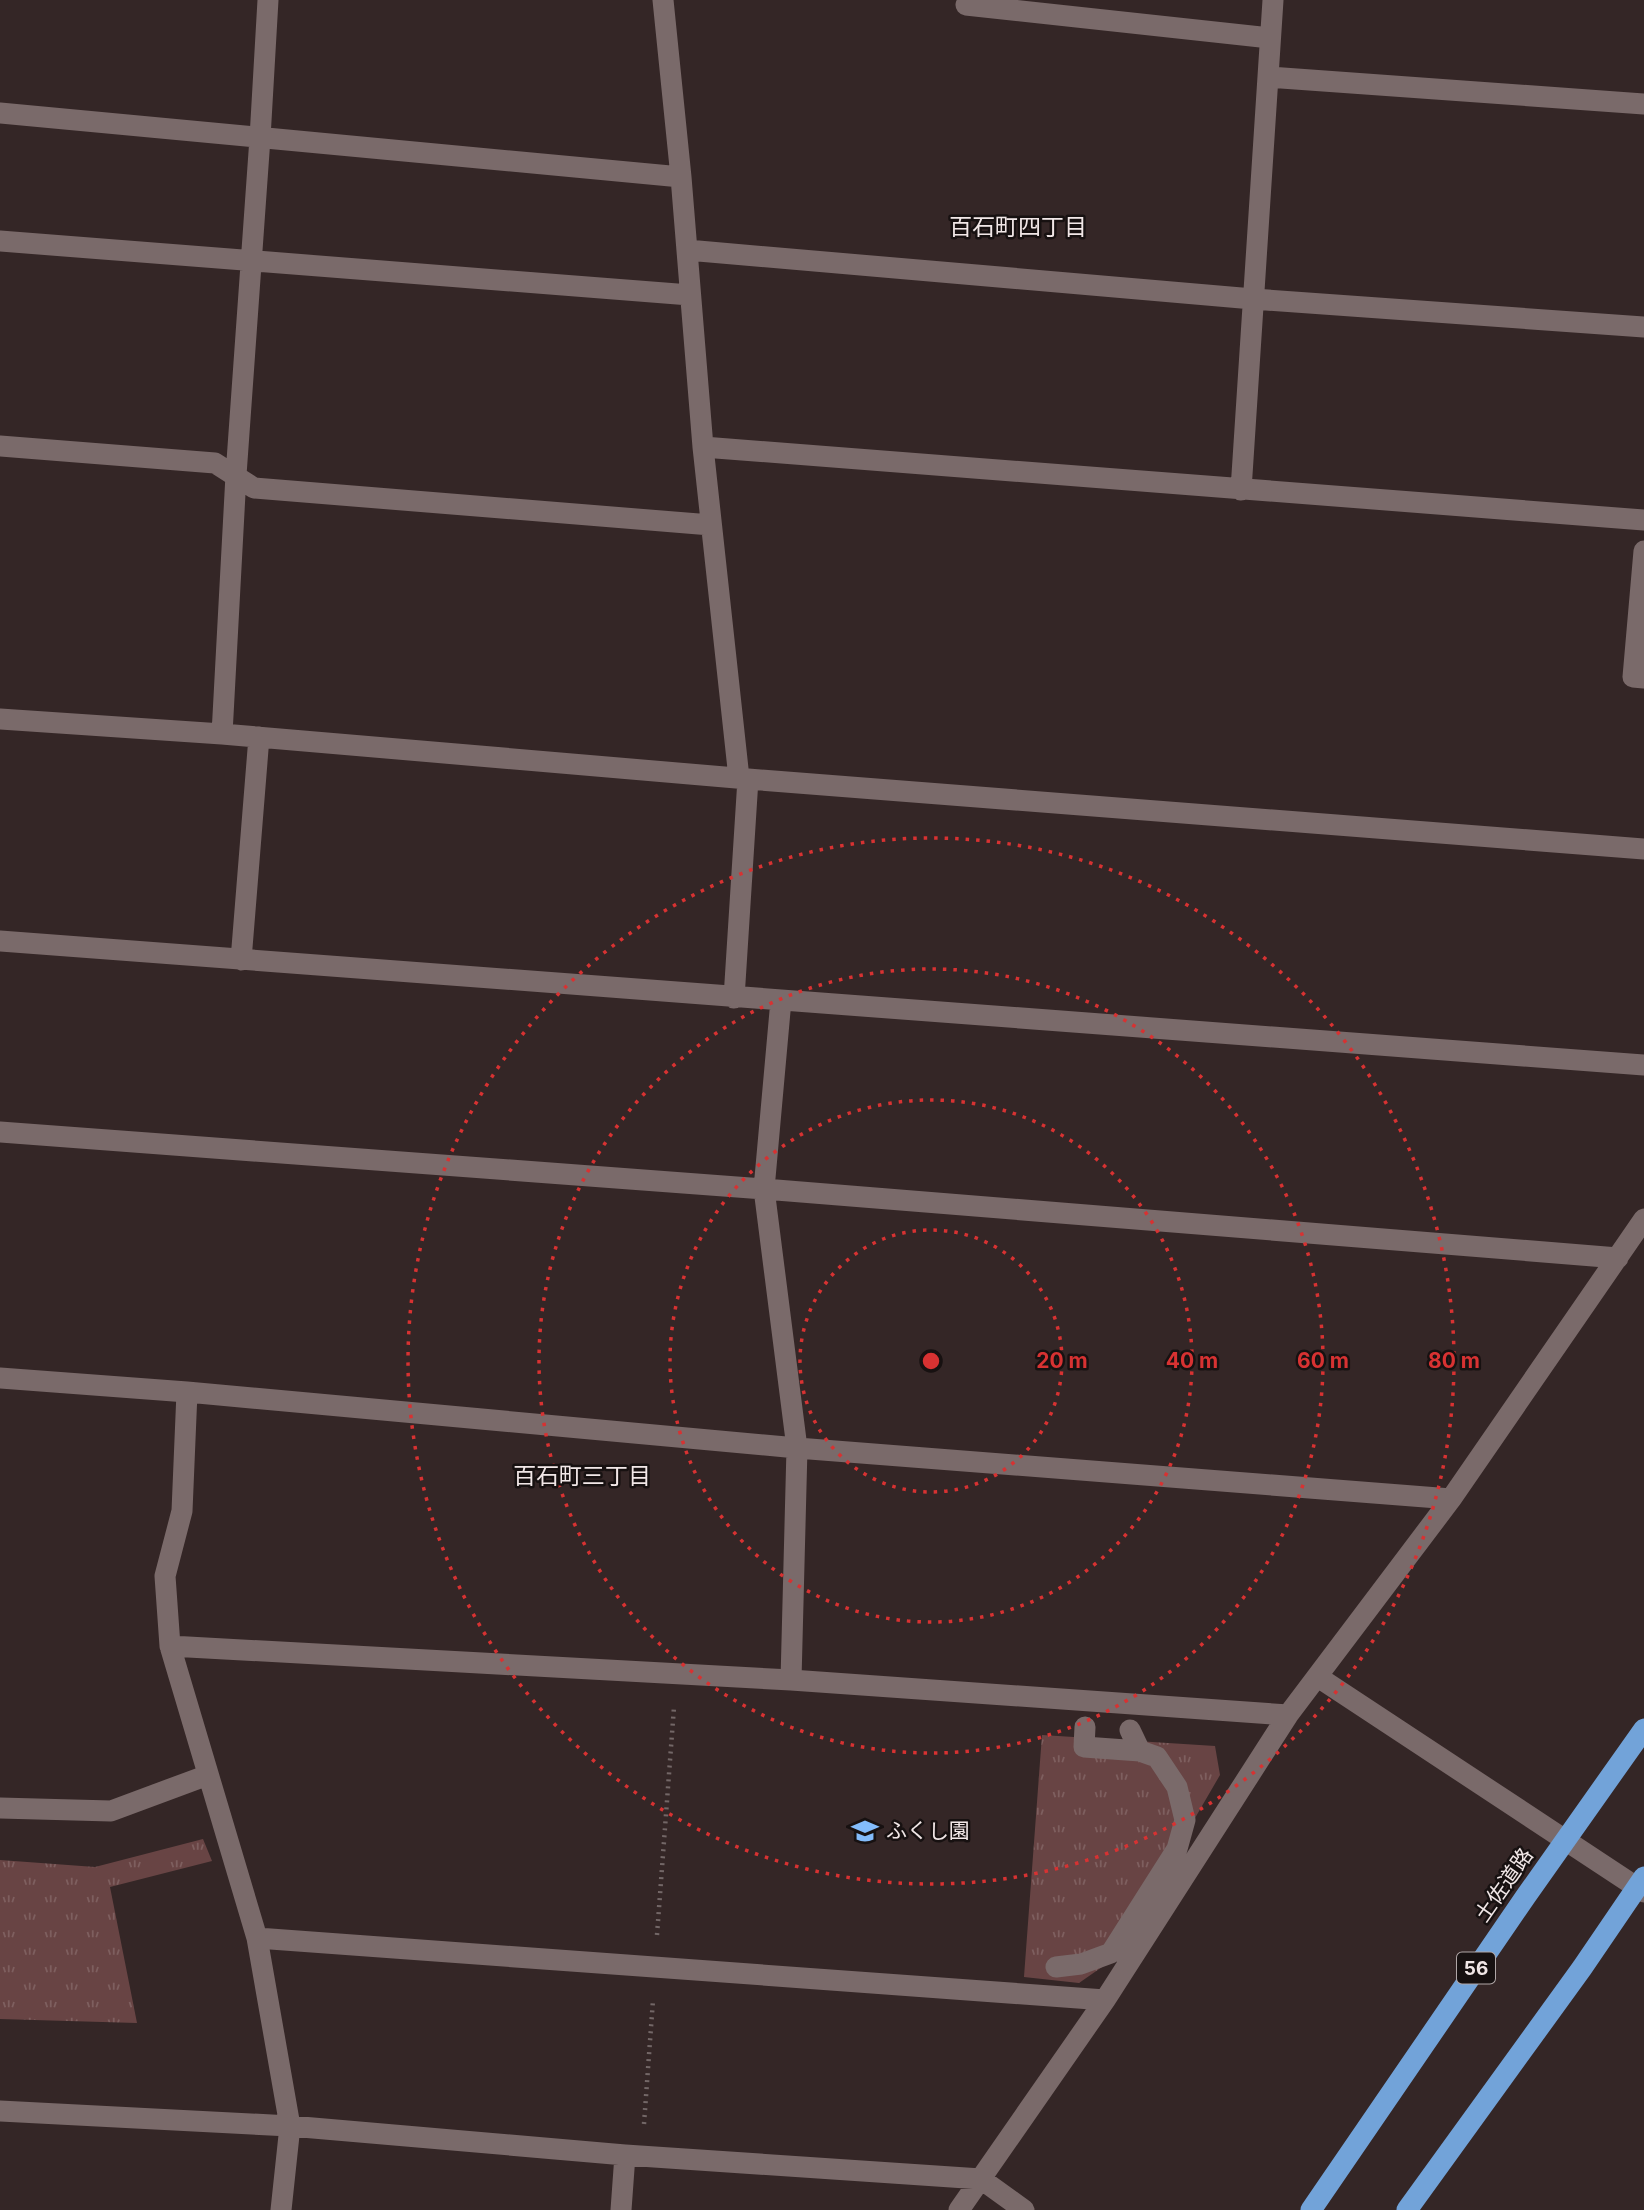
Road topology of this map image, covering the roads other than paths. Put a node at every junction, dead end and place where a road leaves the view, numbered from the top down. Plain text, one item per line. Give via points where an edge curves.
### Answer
1 (268, 0) edge
2 (663, 0) edge
3 (1273, 0) edge
4 (966, 5) dead end
5 (1270, 38) junction
6 (1268, 77) junction
7 (1644, 104) edge
8 (0, 113) edge
9 (260, 138) junction
10 (681, 177) junction
11 (0, 241) edge
12 (687, 250) junction
13 (251, 261) junction
14 (690, 295) junction
15 (1254, 299) junction
16 (1644, 327) edge
17 (0, 446) edge
18 (703, 447) junction
19 (236, 475) junction
20 (1241, 490) junction
21 (1644, 520) edge
22 (712, 525) junction
23 (1644, 551) edge
24 (1644, 678) edge
25 (0, 719) edge
26 (222, 734) junction
27 (259, 737) junction
28 (744, 779) junction
29 (1644, 849) edge
30 (0, 941) edge
31 (241, 960) junction
32 (734, 998) junction
33 (781, 1000) junction
34 (1644, 1065) edge
35 (0, 1132) edge
36 (764, 1189) junction
37 (1644, 1219) edge
38 (1618, 1258) junction
39 (0, 1378) edge
40 (187, 1392) junction
41 (797, 1448) junction
42 (1451, 1499) junction
43 (170, 1646) junction
44 (1318, 1677) junction
45 (791, 1681) junction
46 (1288, 1715) junction
47 (1084, 1727) dead end
48 (1644, 1729) edge
49 (1130, 1730) dead end
50 (1140, 1751) junction
51 (208, 1775) junction
52 (0, 1808) edge
53 (1565, 1840) junction
54 (1642, 1886) edge
55 (257, 1938) junction
56 (1056, 1967) dead end
57 (1105, 2000) junction
58 (0, 2110) edge
59 (290, 2126) junction
60 (634, 2155) junction
61 (981, 2179) junction
62 (281, 2210) edge
63 (621, 2210) edge
64 (959, 2210) edge
65 (1024, 2210) edge
66 (1311, 2210) edge
67 (1407, 2210) edge

1 - 9 street
2 - 10 street
3 - 5 street
4 - 5 street
5 - 6 street
6 - 7 street
6 - 15 street
8 - 9 street
9 - 10 street
9 - 13 street
10 - 12 street
11 - 13 street
12 - 14 street
12 - 15 street
13 - 14 street
13 - 19 street
14 - 18 street
15 - 16 street
15 - 20 street
17 - 19 street via 215,463
18 - 20 street
18 - 22 street
19 - 22 street via 254,488
19 - 26 street
20 - 21 street
22 - 28 street
23 - 24 street via 1633,677
25 - 26 street
26 - 27 street
27 - 28 street
27 - 31 street
28 - 29 street
28 - 32 street
30 - 31 street
31 - 32 street
32 - 33 street
33 - 34 street
33 - 36 street
35 - 36 street
36 - 38 street
36 - 41 street
37 - 38 street
38 - 42 street
39 - 40 street
40 - 41 street
40 - 43 street via 182,1511 165,1576
41 - 42 street
41 - 45 street
42 - 44 street
43 - 45 street
43 - 51 street
44 - 46 street
44 - 53 street
45 - 46 street
46 - 57 street
47 - 50 street via 1084,1747
48 - 53 highway, 土佐道路 / 56
49 - 50 street
50 - 56 street via 1157,1757 1177,1787 1185,1820 1177,1849 1111,1953
51 - 52 street via 111,1811
51 - 55 street
53 - 54 street
53 - 66 highway, 土佐道路 / 56
54 - 67 highway
55 - 57 street
55 - 59 street
57 - 61 street
58 - 59 street
59 - 60 street
59 - 62 street
60 - 61 street
60 - 63 street
61 - 64 street
61 - 65 street

